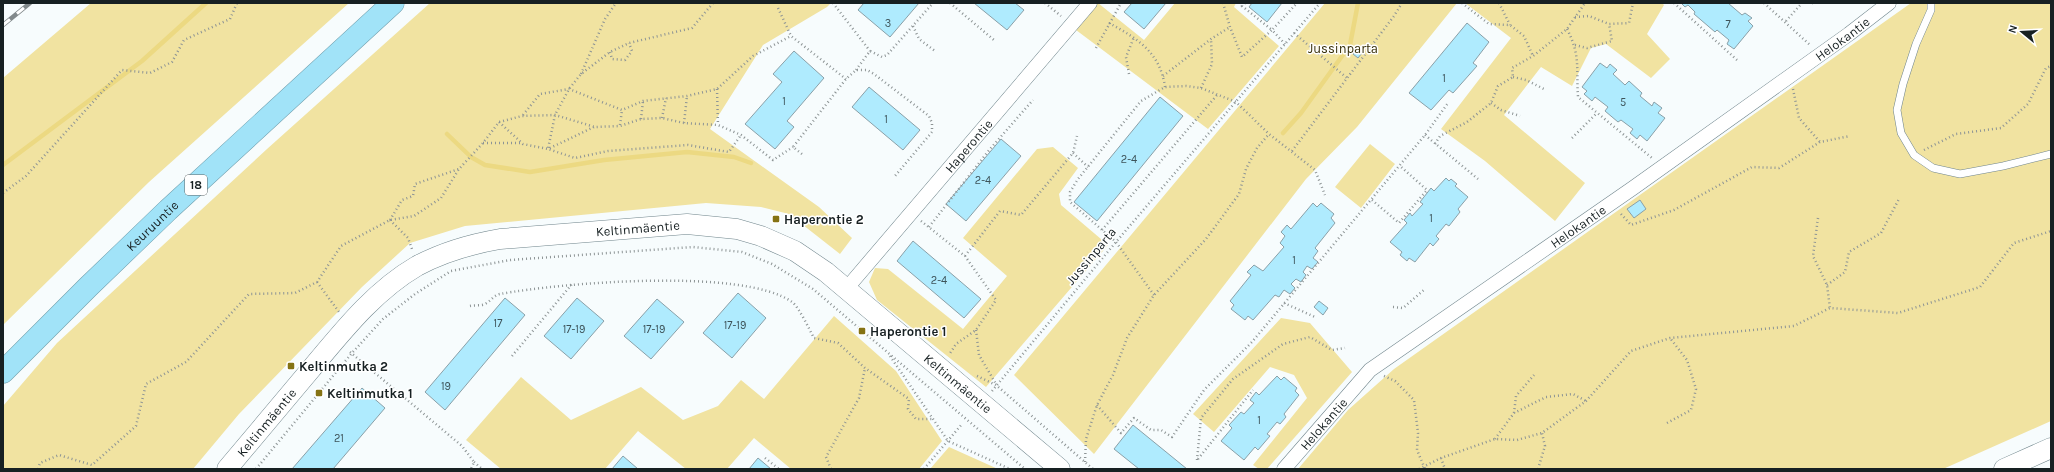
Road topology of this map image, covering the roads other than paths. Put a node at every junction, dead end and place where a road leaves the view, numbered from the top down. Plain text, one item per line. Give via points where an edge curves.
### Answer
1 (393, 3) edge
2 (1090, 3) edge
3 (1889, 3) edge
4 (1931, 3) edge
5 (2051, 154) edge
6 (847, 288) junction
7 (3, 372) edge
8 (2051, 448) edge
9 (226, 469) edge
10 (1060, 469) edge
11 (1284, 469) edge
12 (2004, 469) edge

1 - 7 highway, Keuruuntie / 18 via 168,210
2 - 6 street, Haperontie
3 - 11 street, Helokantie via 1850,34 1612,203 1370,370
4 - 5 lane via 1931,10 1916,44 1896,110 1901,133 1914,155 1933,168 1960,174
6 - 9 main road, Keltinmäentie via 795,251 760,236 712,225 656,226 500,238 474,244 445,253 417,266 383,291 347,326
6 - 10 main road, Keltinmäentie
8 - 12 main road

